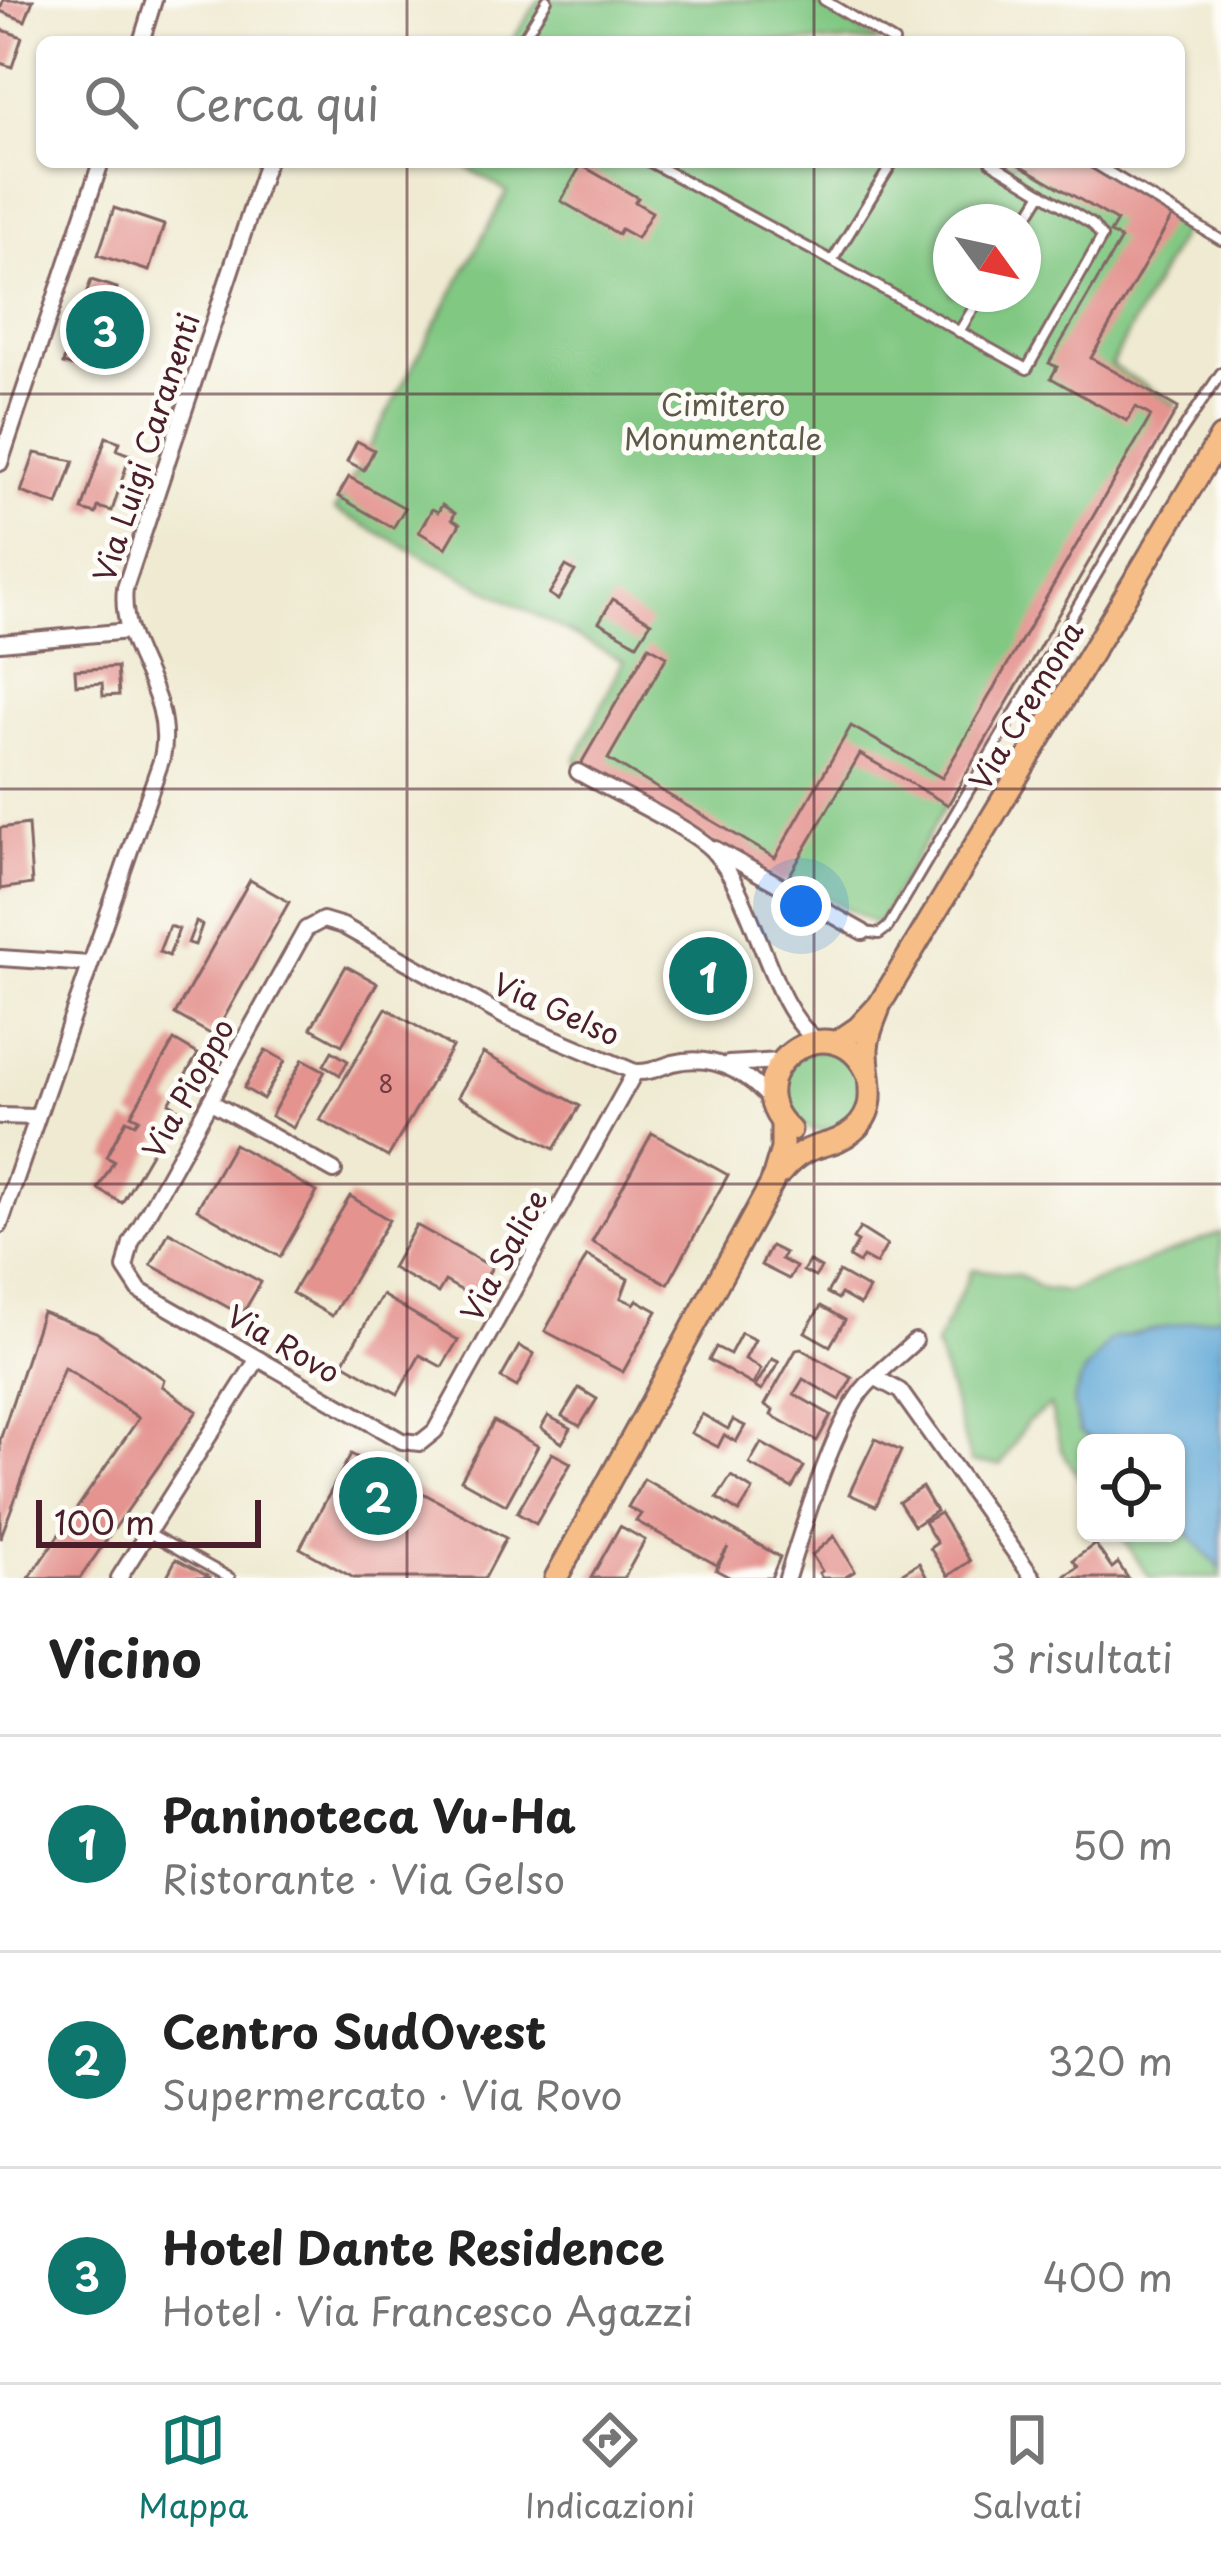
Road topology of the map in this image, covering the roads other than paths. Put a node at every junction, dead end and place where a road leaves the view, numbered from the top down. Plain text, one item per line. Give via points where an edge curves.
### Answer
1 (154, 0) edge
2 (547, 0) edge
3 (824, 0) edge
4 (143, 36) edge
5 (525, 36) edge
6 (884, 36) edge
7 (99, 168) edge
8 (265, 168) edge
9 (661, 168) edge
10 (888, 168) edge
11 (1001, 168) edge
12 (1102, 168) edge
13 (1042, 193) junction
14 (1035, 204) edge
15 (1221, 240) edge
16 (832, 261) junction
17 (971, 312) edge
18 (959, 332) junction
19 (1221, 373) edge
20 (1218, 452) edge
21 (0, 463) edge
22 (129, 631) junction
23 (0, 643) edge
24 (578, 772) dead end
25 (710, 847) junction
26 (323, 920) joint
27 (863, 932) joint
28 (0, 958) edge
29 (90, 964) junction
30 (880, 1004) junction
31 (788, 1007) junction
32 (828, 1042) junction
33 (786, 1056) junction
34 (722, 1064) junction
35 (635, 1072) junction
36 (870, 1078) junction
37 (772, 1101) junction
38 (212, 1102) junction
39 (0, 1115) edge
40 (35, 1117) junction
41 (782, 1123) junction
42 (823, 1142) junction
43 (334, 1172) dead end
44 (772, 1183) junction
45 (0, 1225) edge
46 (140, 1291) joint
47 (915, 1341) dead end
48 (257, 1360) junction
49 (876, 1378) junction
50 (403, 1441) joint
51 (149, 1533) junction
52 (119, 1578) edge
53 (230, 1578) edge
54 (556, 1578) edge
55 (787, 1578) edge
56 (1033, 1578) edge

1 - 4 street
2 - 5 lane
3 - 6 lane
7 - 21 street
8 - 22 street, Via Luigi Caranenti via 125,588
9 - 16 lane
10 - 16 lane
11 - 13 lane
12 - 15 lane
13 - 14 lane
13 - 18 lane via 1102,237 1027,369
16 - 18 lane
17 - 18 lane
19 - 27 lane via 888,927
20 - 30 main road, Via Cremona
22 - 23 street
22 - 29 street, Via Luigi Caranenti via 162,706 166,739
24 - 25 street
25 - 27 street
25 - 31 street via 751,915
26 - 35 street, Via Gelso via 507,1018
26 - 38 street, Via Pioppo via 306,929
28 - 29 street
29 - 40 street, Via Luigi Caranenti
30 - 32 main road, Via Cremona via 858,1028
30 - 36 main road, Via Cremona via 867,1046
31 - 32 street via 799,1026
31 - 33 street via 794,1033
32 - 33 main road, Via Cremona
32 - 36 main road via 863,1063
33 - 34 street, Via Gelso
33 - 37 main road
34 - 35 street, Via Gelso
34 - 37 street
35 - 50 street, Via Salice via 435,1431 421,1443
36 - 42 main road, Via Cremona via 862,1121
37 - 41 main road
38 - 43 street
38 - 46 street, Via Pioppo via 131,1243 125,1268
39 - 40 street
40 - 45 street, Via Luigi Caranenti
41 - 42 main road
41 - 44 main road, Via Cremona
42 - 44 main road, Via Cremona via 803,1150
44 - 54 main road, Via Cremona
46 - 48 street, Via Rovo
47 - 49 street
48 - 50 street, Via Rovo
48 - 51 street
49 - 55 street via 855,1401
49 - 56 street via 900,1391
51 - 52 street
51 - 53 lane

